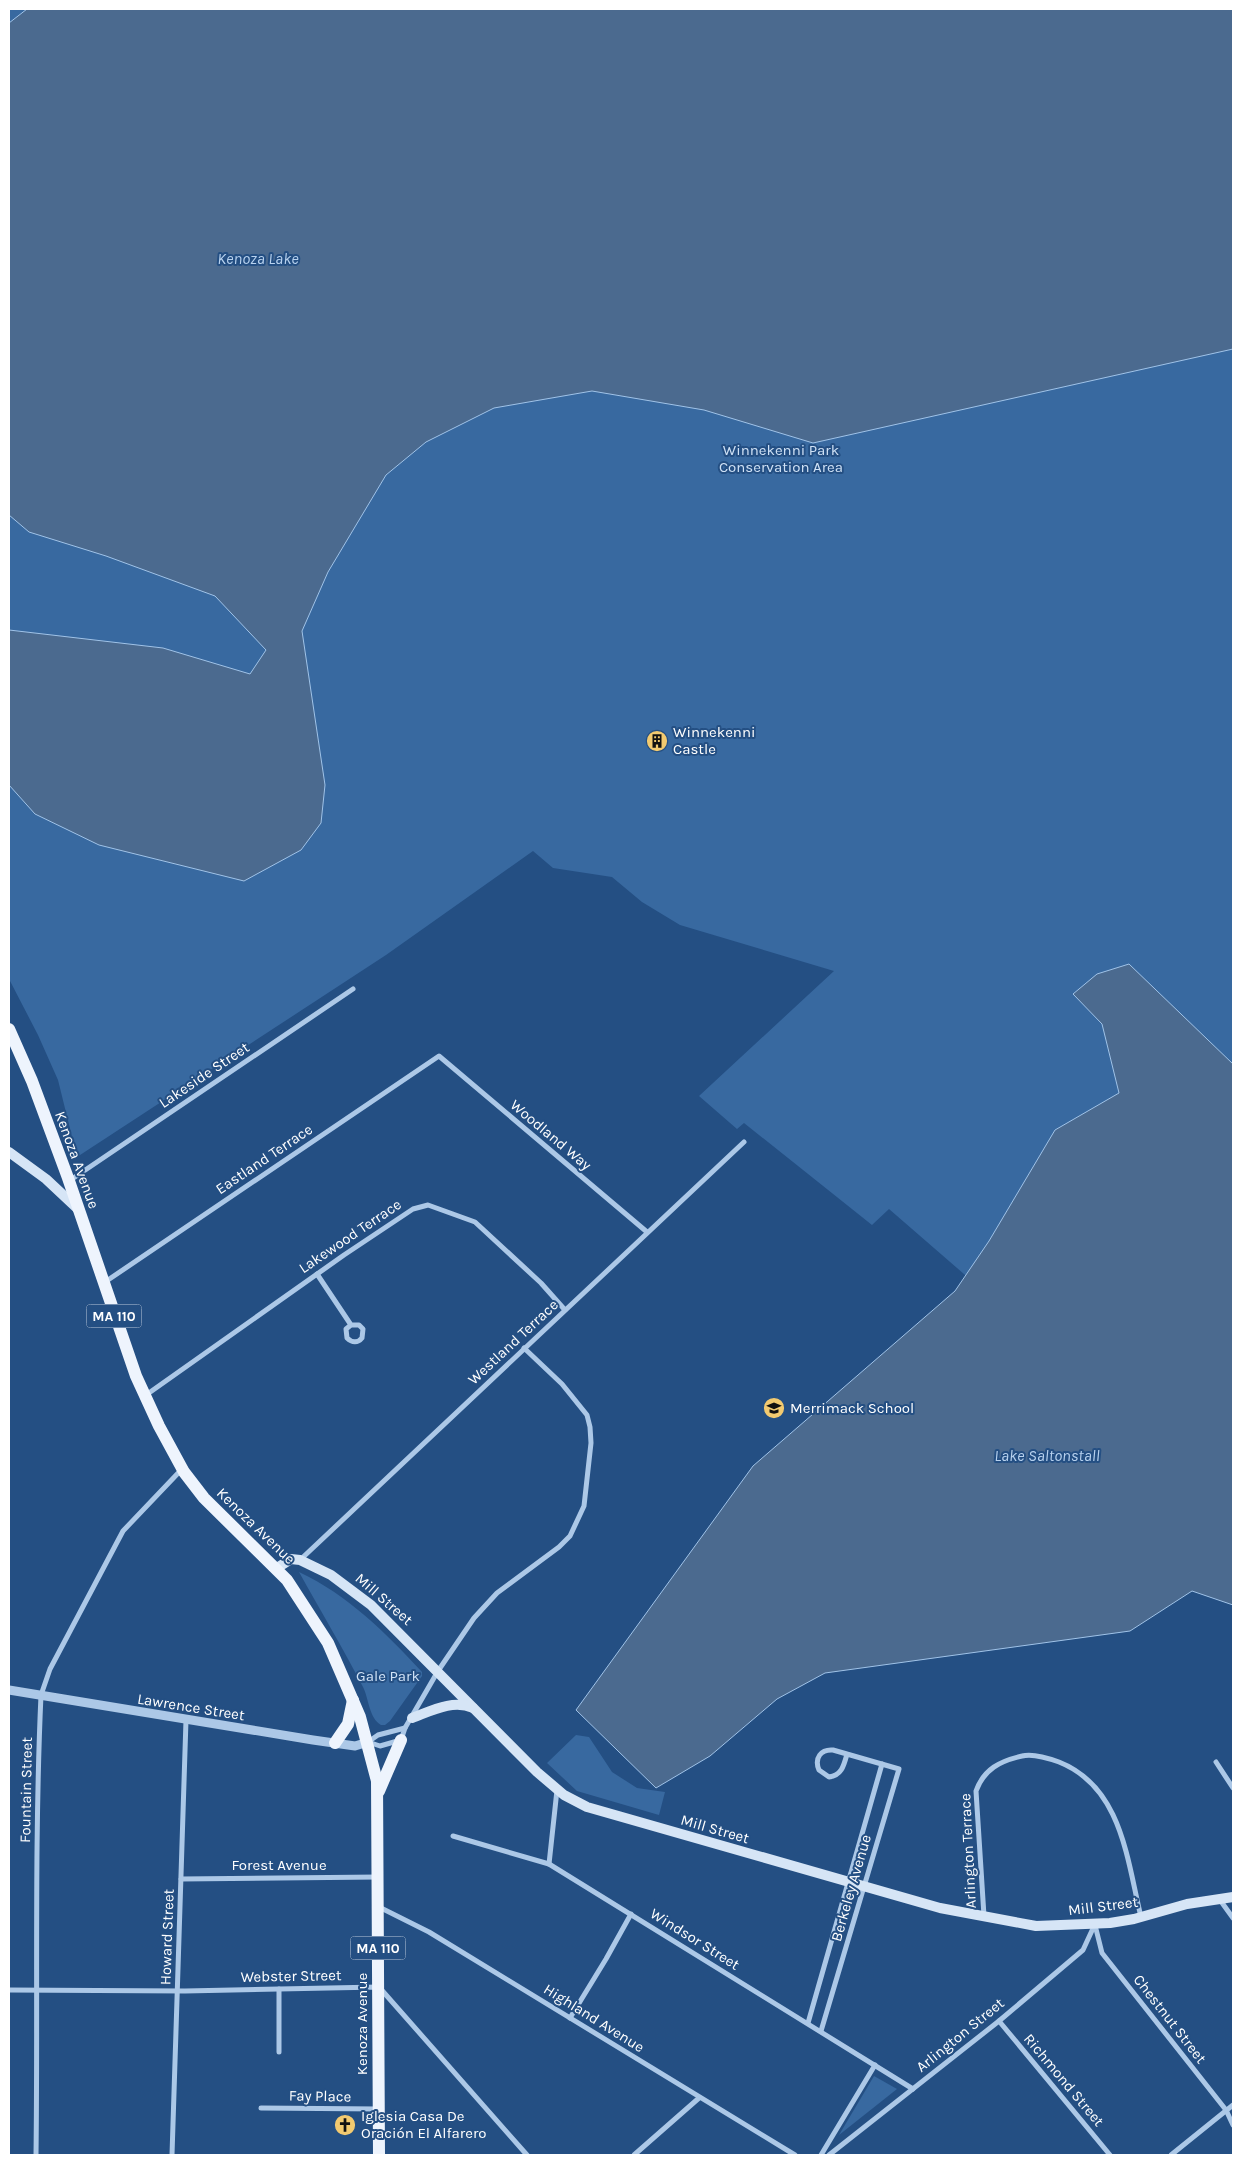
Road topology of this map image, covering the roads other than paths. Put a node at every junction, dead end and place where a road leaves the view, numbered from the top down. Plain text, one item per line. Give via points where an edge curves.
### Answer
1 (353, 989) dead end
2 (9, 1029) edge
3 (440, 1056) joint
4 (744, 1142) dead end
5 (9, 1152) edge
6 (69, 1181) junction
7 (78, 1209) junction
8 (647, 1232) junction
9 (317, 1274) junction
10 (103, 1284) junction
11 (565, 1310) junction
12 (351, 1325) dead end
13 (524, 1348) junction
14 (145, 1396) junction
15 (182, 1469) junction
16 (300, 1560) junction
17 (277, 1568) junction
18 (438, 1671) junction
19 (9, 1690) edge
20 (41, 1695) junction
21 (354, 1700) junction
22 (475, 1709) junction
23 (412, 1718) junction
24 (186, 1720) junction
25 (403, 1734) junction
26 (368, 1742) junction
27 (335, 1743) junction
28 (847, 1754) junction
29 (1216, 1762) dead end
30 (882, 1764) junction
31 (1233, 1788) edge
32 (557, 1789) junction
33 (378, 1794) junction
34 (452, 1836) dead end
35 (549, 1864) junction
36 (378, 1877) junction
37 (181, 1879) junction
38 (849, 1882) junction
39 (864, 1887) junction
40 (1233, 1898) edge
41 (1220, 1900) junction
42 (378, 1906) junction
43 (631, 1914) junction
44 (984, 1917) junction
45 (1141, 1917) junction
46 (1233, 1918) edge
47 (1095, 1924) junction
48 (378, 1987) junction
49 (280, 1989) junction
50 (9, 1990) edge
51 (38, 1990) junction
52 (178, 1990) junction
53 (570, 2018) junction
54 (999, 2021) junction
55 (808, 2023) junction
56 (821, 2031) junction
57 (279, 2052) dead end
58 (875, 2065) junction
59 (913, 2089) junction
60 (699, 2098) junction
61 (1233, 2105) edge
62 (261, 2108) dead end
63 (379, 2109) junction
64 (1226, 2110) junction
65 (1233, 2125) edge
66 (36, 2155) edge
67 (172, 2155) edge
68 (379, 2155) edge
69 (528, 2155) edge
70 (634, 2155) edge
71 (795, 2155) edge
72 (821, 2155) edge
73 (829, 2155) edge
74 (1110, 2155) edge
75 (1171, 2155) edge

1 - 6 street, Lakeside Street
2 - 6 main road, Kenoza Avenue / MA 110
3 - 8 street, Woodland Way
3 - 10 street, Eastland Terrace
4 - 8 street, Westland Terrace
5 - 7 main road via 46,1179
6 - 7 main road, Kenoza Avenue / MA 110
7 - 10 main road, Kenoza Avenue / MA 110
8 - 11 street, Westland Terrace
9 - 11 street, Lakewood Terrace via 413,1209 428,1205 476,1222
9 - 12 street
9 - 14 street, Lakewood Terrace
10 - 14 main road, Kenoza Avenue / MA 110
11 - 13 street, Westland Terrace
13 - 16 street, Westland Terrace
13 - 18 street via 562,1384 587,1415 591,1443 584,1506 570,1536 485,1604
14 - 15 main road, Kenoza Avenue / MA 110
15 - 17 main road, Kenoza Avenue / MA 110 via 210,1505
15 - 20 street, Fountain Street via 123,1531 50,1669
16 - 17 main road via 291,1559
16 - 18 main road, Mill Street via 352,1589 385,1617
17 - 21 main road, Kenoza Avenue / MA 110 via 328,1643
18 - 22 main road, Mill Street
18 - 23 street
19 - 20 street, Lawrence Street
20 - 24 street, Lawrence Street
20 - 51 street, Fountain Street via 36,1891
21 - 26 main road, Kenoza Avenue / MA 110
21 - 27 main road via 348,1724
22 - 23 main road via 451,1705
22 - 32 main road, Mill Street
23 - 25 street
24 - 27 street, Lawrence Street
24 - 37 street, Howard Street
25 - 26 street via 378,1734
25 - 26 street via 380,1746
25 - 33 main road
26 - 27 street, Lawrence Street via 355,1746
26 - 33 main road, Kenoza Avenue / MA 110
28 - 28 street, Berkeley Avenue via 824,1751 818,1758 818,1770 825,1776 837,1775
28 - 30 street, Berkeley Avenue
29 - 31 street
30 - 38 street, Berkeley Avenue
30 - 39 street, Berkeley Avenue via 899,1769
32 - 35 street
32 - 38 main road, Mill Street via 573,1801 605,1813
33 - 36 main road, Kenoza Avenue / MA 110
34 - 35 street, Windsor Street
35 - 43 street, Windsor Street
36 - 37 street, Forest Avenue
36 - 42 main road, Kenoza Avenue / MA 110
37 - 52 street, Howard Street
38 - 39 main road, Mill Street
38 - 55 street, Berkeley Avenue
39 - 44 main road, Mill Street
39 - 56 street, Berkeley Avenue
40 - 41 main road, Mill Street
41 - 45 main road, Mill Street via 1188,1904
41 - 46 street
42 - 48 main road, Kenoza Avenue / MA 110
42 - 53 street, Highland Avenue via 429,1932
43 - 53 street
43 - 55 street, Windsor Street
44 - 45 street, Arlington Terrace via 976,1791 981,1778 990,1769 1025,1755 1048,1758 1069,1766 1101,1793 1115,1814 1125,1843
44 - 47 main road, Mill Street via 1036,1926
45 - 47 main road, Mill Street
47 - 54 street, Arlington Street via 1083,1950
47 - 64 street, Chestnut Street via 1102,1953
48 - 49 street, Webster Street
48 - 63 main road, Kenoza Avenue / MA 110
48 - 69 street
49 - 52 street, Webster Street
49 - 57 street
50 - 51 street, Webster Street
51 - 52 street, Webster Street
51 - 66 street, Fountain Street
52 - 67 street, Howard Street
53 - 60 street, Highland Avenue
54 - 59 street, Arlington Street
54 - 74 street, Richmond Street
55 - 56 street, Windsor Street
56 - 58 street, Windsor Street
58 - 59 street, Windsor Street
58 - 72 street
59 - 73 street, Arlington Street
60 - 70 street
60 - 71 street, Highland Avenue
61 - 64 street
62 - 63 street, Fay Place
63 - 68 main road, Kenoza Avenue / MA 110
64 - 65 street, Chestnut Street
64 - 75 street

